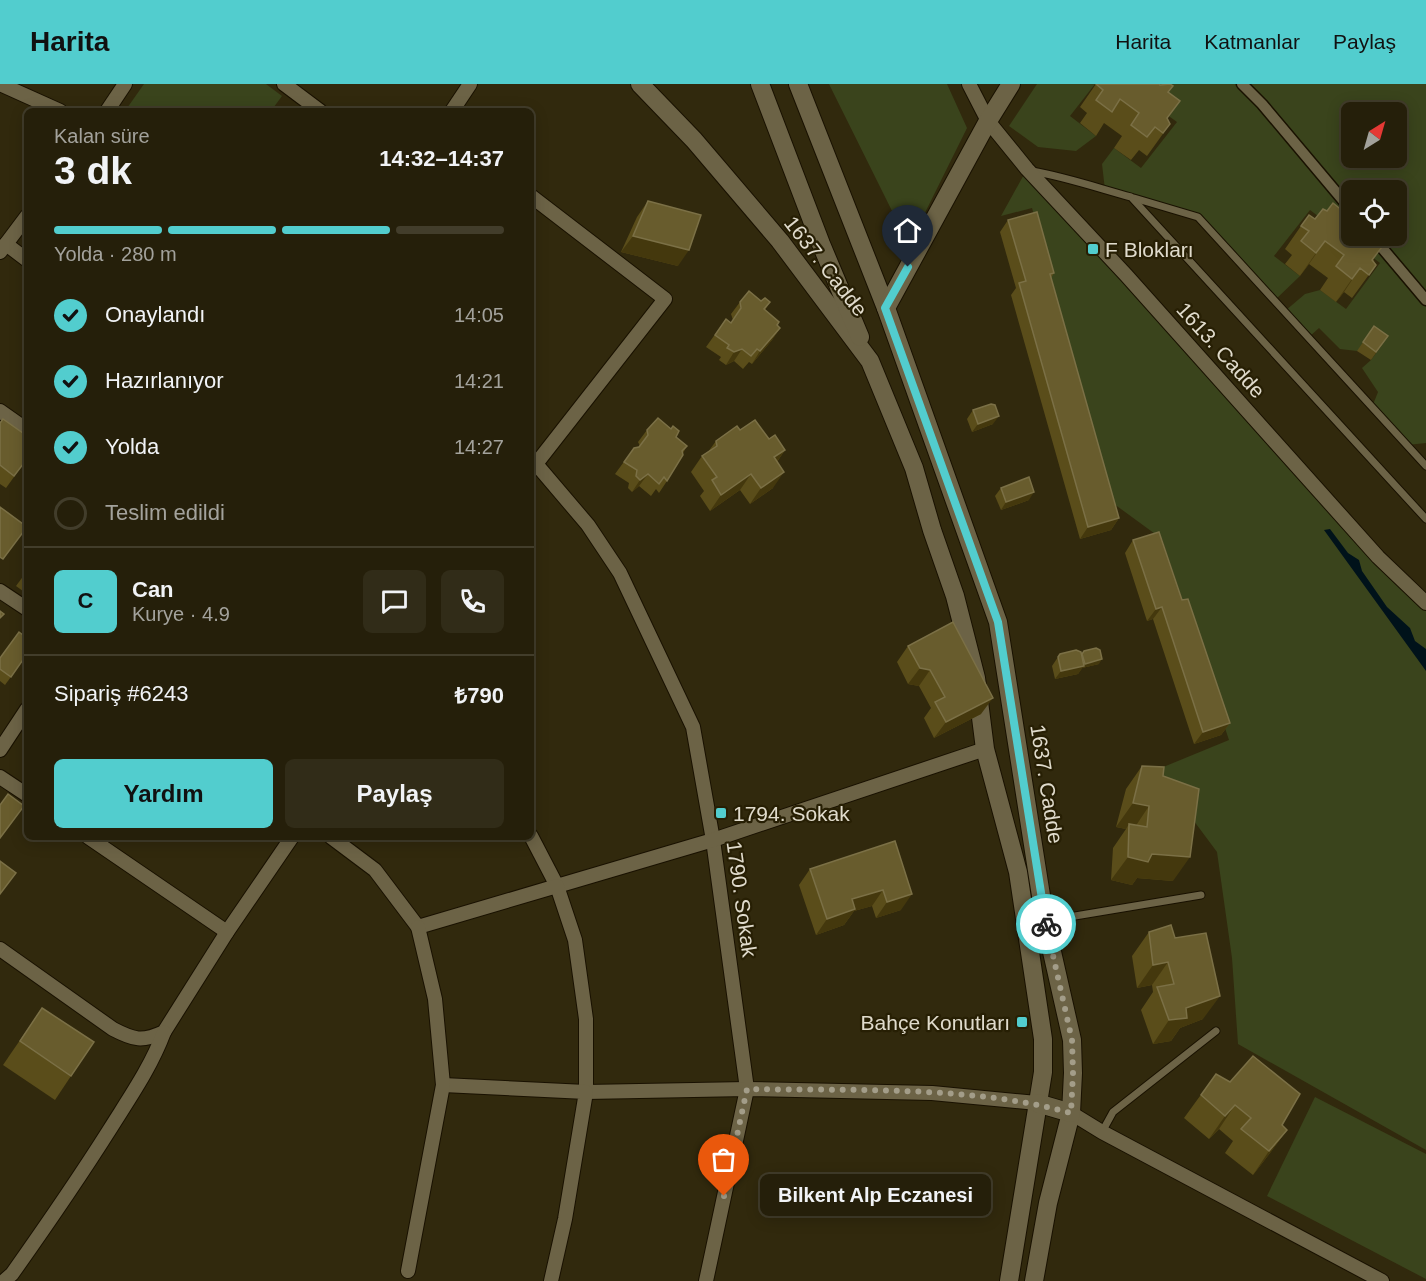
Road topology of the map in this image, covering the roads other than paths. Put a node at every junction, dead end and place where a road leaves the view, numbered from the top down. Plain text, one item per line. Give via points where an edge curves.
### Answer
1 (0, 84) edge
2 (125, 84) edge
3 (284, 84) edge
4 (470, 84) edge
5 (640, 84) edge
6 (760, 84) edge
7 (798, 84) edge
8 (969, 84) edge
9 (1011, 84) edge
10 (1242, 84) edge
11 (24, 89) edge
12 (55, 108) edge
13 (109, 108) edge
14 (316, 108) edge
15 (454, 108) edge
16 (988, 122) junction
17 (1027, 170) junction
18 (1131, 197) junction
19 (534, 198) edge
20 (1341, 199) edge
21 (24, 220) edge
22 (1380, 246) edge
23 (3, 248) edge
24 (24, 258) edge
25 (1426, 300) edge
26 (885, 308) junction
27 (870, 361) junction
28 (0, 411) edge
29 (24, 428) edge
30 (534, 463) edge
31 (534, 465) edge
32 (1426, 466) edge
33 (1426, 519) edge
34 (0, 591) edge
35 (1426, 603) edge
36 (24, 607) edge
37 (24, 714) edge
38 (985, 749) junction
39 (0, 750) edge
40 (0, 777) edge
41 (24, 793) edge
42 (92, 840) edge
43 (290, 840) edge
44 (335, 840) edge
45 (533, 840) edge
46 (713, 840) junction
47 (557, 886) junction
48 (1201, 895) dead end
49 (1045, 921) junction
50 (418, 927) junction
51 (227, 932) junction
52 (0, 949) edge
53 (1216, 1031) dead end
54 (164, 1032) junction
55 (443, 1085) junction
56 (747, 1089) junction
57 (586, 1092) junction
58 (1037, 1103) junction
59 (1071, 1113) junction
60 (1102, 1132) junction
61 (408, 1271) dead end
62 (4, 1281) edge
63 (551, 1281) edge
64 (706, 1281) edge
65 (1009, 1281) edge
66 (1034, 1281) edge
67 (1382, 1281) edge

1 - 11 street
2 - 13 street
3 - 14 street
4 - 15 street
5 - 27 street, 1637. Cadde via 694,140 780,241
6 - 27 street
7 - 26 street, 1637. Cadde
8 - 16 street, 1613. Cadde
9 - 16 street
10 - 20 street
11 - 12 street
16 - 17 street, 1613. Cadde
16 - 26 street
17 - 18 lane via 1066,177
17 - 35 street, 1613. Cadde via 1377,556
18 - 32 lane via 1198,217
18 - 33 lane
19 - 30 street via 665,299
21 - 23 street
22 - 25 street
23 - 24 street
26 - 49 street, 1637. Cadde via 998,622
27 - 38 street, 1637. Cadde via 914,468 955,596 976,678
28 - 29 street
31 - 46 street, 1790. Sokak via 588,525 620,573 672,681 693,727
34 - 36 street
37 - 39 street
38 - 46 street
38 - 58 street, 1637. Cadde via 1018,872 1042,1028 1043,1072
40 - 41 street
42 - 51 street
43 - 51 street
44 - 50 street via 375,870
45 - 47 street
46 - 47 street
46 - 56 street, 1790. Sokak
47 - 50 street
47 - 57 street via 575,940 586,1019
48 - 49 lane
49 - 59 street, 1637. Cadde via 1072,1040
50 - 55 street via 435,999
51 - 54 street
52 - 54 street via 113,1029 132,1038 149,1039
53 - 60 lane via 1113,1112
54 - 62 street via 143,1077 66,1198
55 - 57 street
55 - 61 street
56 - 57 street
56 - 58 street via 932,1093
56 - 64 street, 1790. Sokak
57 - 63 street
58 - 59 street
58 - 65 street, 1637. Cadde
59 - 60 street
59 - 66 street, 1637. Cadde via 1048,1203
60 - 67 street

